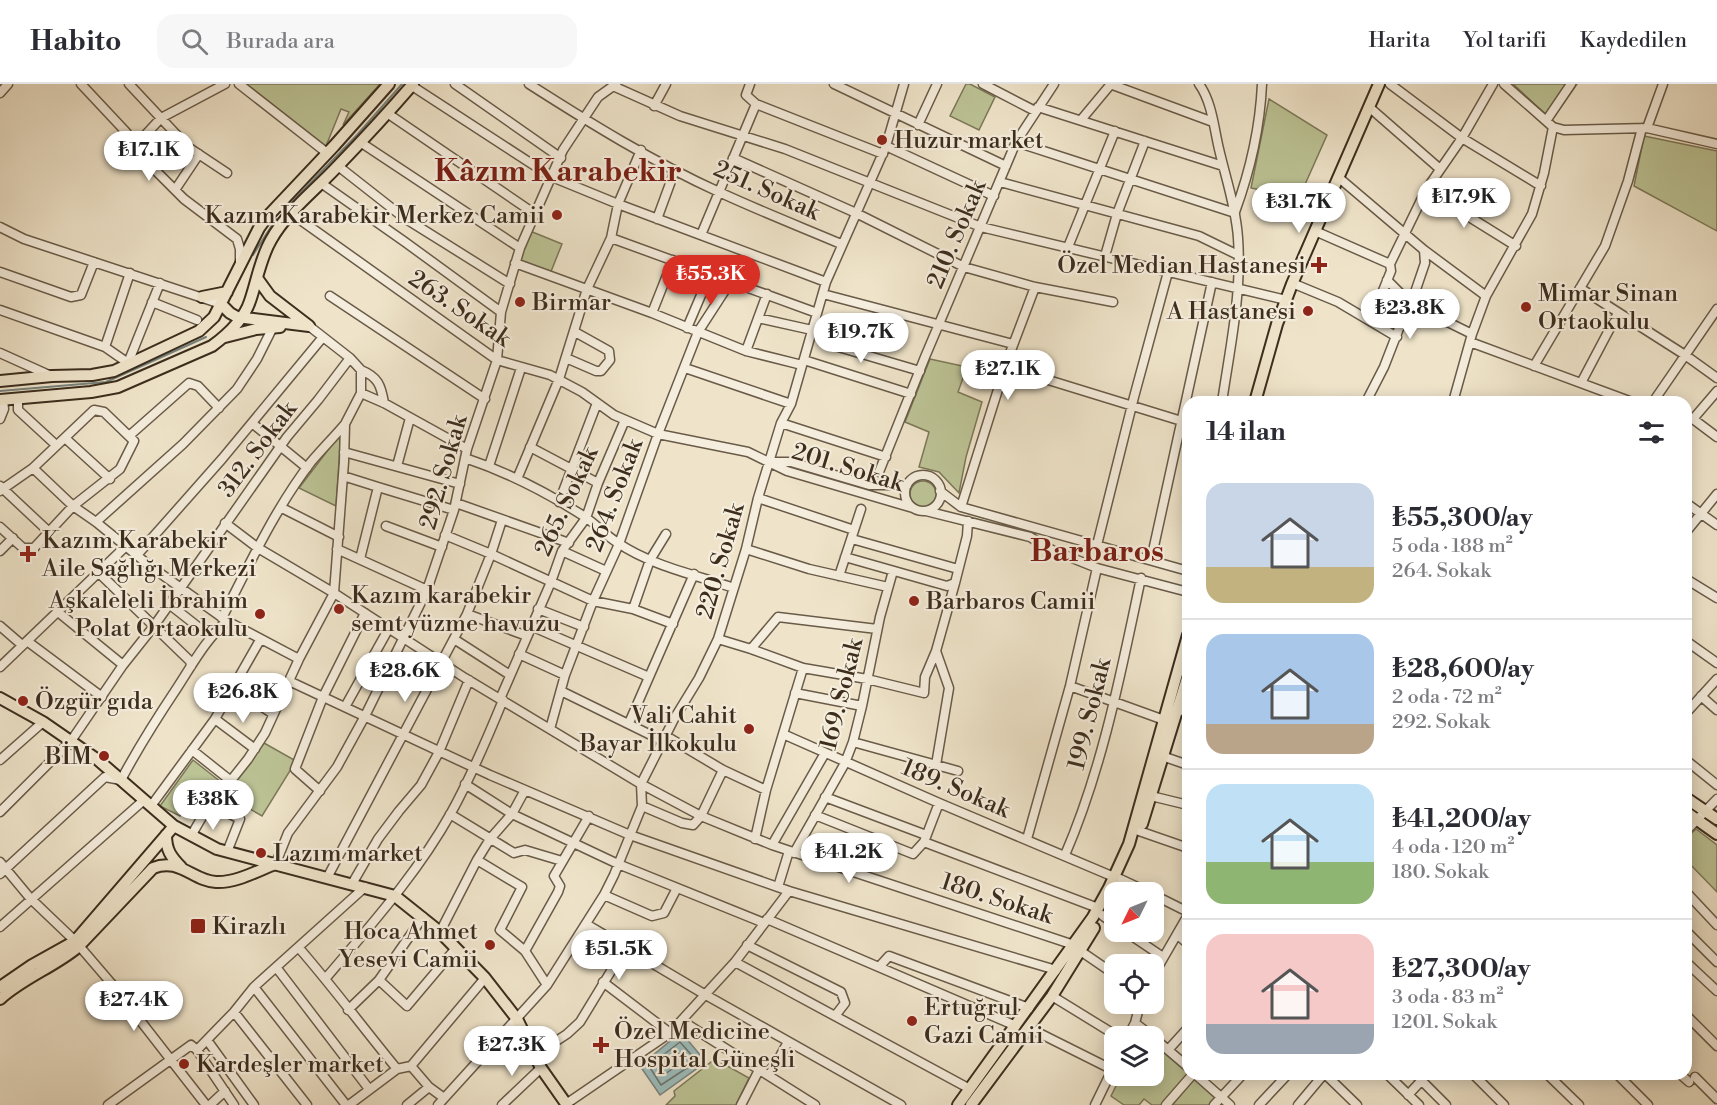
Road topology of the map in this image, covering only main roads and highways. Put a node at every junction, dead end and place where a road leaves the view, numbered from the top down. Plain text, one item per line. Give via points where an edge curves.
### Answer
1 (389, 84) edge
2 (1379, 84) edge
3 (413, 85) edge
4 (256, 278) junction
5 (227, 292) junction
6 (202, 297) road end
7 (221, 304) junction
8 (242, 317) junction
9 (309, 326) junction
10 (224, 337) junction
11 (0, 381) edge
12 (1257, 396) edge
13 (2, 400) edge
14 (1182, 680) edge
15 (0, 698) edge
16 (1178, 709) edge
17 (1692, 805) edge
18 (1692, 814) edge
19 (1702, 816) junction
20 (1717, 819) edge
21 (174, 826) junction
22 (1717, 834) edge
23 (166, 835) junction
24 (244, 856) junction
25 (276, 863) junction
26 (181, 867) junction
27 (242, 877) junction
28 (1117, 878) junction
29 (76, 944) junction
30 (1076, 947) junction
31 (0, 987) edge
32 (0, 999) edge
33 (566, 1104) edge
34 (958, 1105) edge
35 (971, 1105) edge

1 - 5 main road via 259,228
2 - 12 main road via 1292,283 1276,324
3 - 4 main road via 290,214 271,240
4 - 8 main road
4 - 9 main road via 270,296
5 - 6 main road
5 - 7 main road
7 - 8 main road
7 - 11 main road via 214,317 198,331 114,371
8 - 9 main road
8 - 10 main road
9 - 10 main road via 273,327
10 - 13 main road via 212,346 118,387
14 - 16 main road
15 - 21 main road via 98,759
16 - 28 main road via 1139,831
16 - 28 main road via 1164,720
17 - 19 main road
18 - 19 main road
19 - 20 main road
19 - 22 main road
21 - 23 main road
21 - 24 main road via 217,849
23 - 26 main road via 171,857
23 - 29 main road
24 - 25 main road
24 - 27 main road via 248,861
25 - 27 main road
25 - 33 main road via 394,896 423,917 484,978 517,1019 541,1068
26 - 27 main road via 213,882
26 - 29 main road via 153,868
28 - 30 main road
29 - 31 main road via 32,965
29 - 32 main road via 65,957
30 - 34 main road
30 - 35 main road via 1052,996

